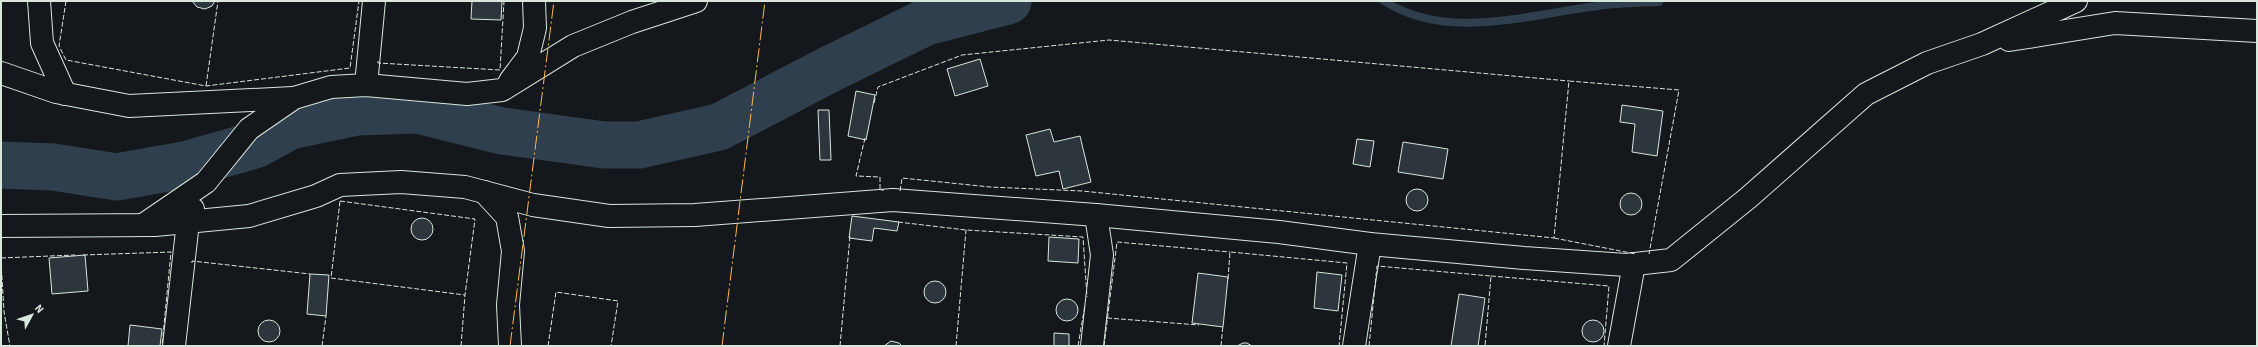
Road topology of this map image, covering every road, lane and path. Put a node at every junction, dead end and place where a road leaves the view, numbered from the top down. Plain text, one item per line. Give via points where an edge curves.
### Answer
1 (39, 1) edge
2 (374, 1) edge
3 (534, 1) edge
4 (696, 1) edge
5 (2076, 1) edge
6 (2257, 31) edge
7 (1982, 44) junction
8 (1, 73) edge
9 (366, 85) junction
10 (502, 90) junction
11 (65, 94) junction
12 (294, 98) junction
13 (206, 182) junction
14 (484, 192) junction
15 (1096, 215) junction
16 (188, 222) junction
17 (142, 225) junction
18 (1, 226) edge
19 (1370, 244) junction
20 (1634, 264) junction
21 (174, 346) edge
22 (510, 346) edge
23 (1092, 346) edge
24 (1354, 346) edge
25 (1619, 346) edge

1 - 11 street via 42,43
2 - 9 street
3 - 10 street via 535,28 528,56
4 - 10 street via 632,22 573,46
5 - 7 street
6 - 7 street via 2114,23
7 - 20 street via 1927,63 1866,94 1748,198 1671,260
8 - 11 street
9 - 10 street via 467,94
9 - 12 street via 331,88
11 - 12 street via 129,106
12 - 13 street via 250,129
13 - 16 street
13 - 17 street
14 - 15 street via 533,205 609,216 695,215 893,200
14 - 16 street via 465,187 401,182 340,185 316,196 249,216
14 - 22 street via 507,217 512,251 508,305
15 - 19 street via 1279,232
15 - 23 street via 1102,255
16 - 17 street
16 - 21 street
17 - 18 street
19 - 20 street via 1524,258
19 - 24 street
20 - 25 street

